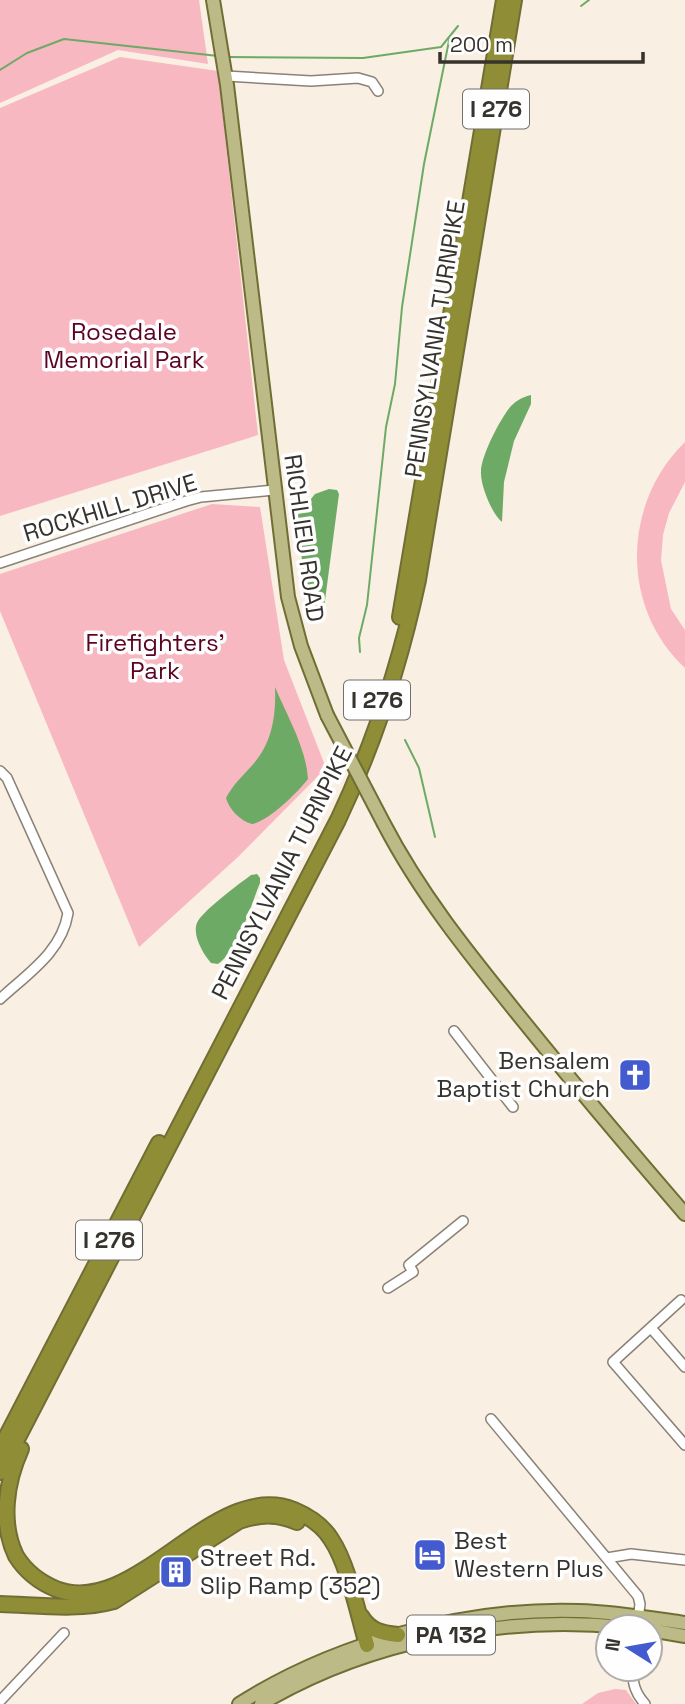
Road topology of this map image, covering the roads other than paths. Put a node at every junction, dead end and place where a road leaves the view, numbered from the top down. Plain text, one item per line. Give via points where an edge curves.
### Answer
1 (213, 0) edge
2 (504, 0) edge
3 (514, 0) edge
4 (226, 76) junction
5 (378, 91) dead end
6 (274, 490) junction
7 (0, 563) edge
8 (0, 771) edge
9 (0, 999) edge
10 (454, 1031) dead end
11 (513, 1107) dead end
12 (685, 1214) edge
13 (463, 1222) dead end
14 (388, 1288) dead end
15 (681, 1300) dead end
16 (651, 1328) junction
17 (71, 1335) junction
18 (685, 1347) edge
19 (675, 1356) junction
20 (685, 1367) edge
21 (491, 1419) dead end
22 (685, 1445) edge
23 (0, 1449) edge
24 (0, 1472) edge
25 (607, 1558) junction
26 (685, 1560) edge
27 (0, 1604) edge
28 (355, 1607) junction
29 (638, 1613) edge
30 (594, 1614) edge
31 (664, 1623) edge
32 (685, 1623) edge
33 (594, 1626) edge
34 (664, 1632) edge
35 (64, 1633) dead end
36 (398, 1635) junction
37 (685, 1636) edge
38 (365, 1649) junction
39 (633, 1683) edge
40 (0, 1701) edge
41 (239, 1704) edge
42 (261, 1704) edge
43 (645, 1704) edge

1 - 4 main road, RICHLIEU ROAD
2 - 23 highway, PENNSYLVANIA TURNPIKE / I 276 via 403,606 372,713 328,819
3 - 17 highway, PENNSYLVANIA TURNPIKE / I 276 via 418,580 387,701 338,820
4 - 5 street via 311,81 359,78 372,82
4 - 6 main road, RICHLIEU ROAD
6 - 7 street, ROCKHILL DRIVE via 201,497
6 - 12 main road, RICHLIEU ROAD, bridge via 294,622 311,677 407,866 442,920
8 - 9 street via 68,913 48,956
10 - 11 street
13 - 14 street via 409,1265 413,1272
15 - 16 street
16 - 19 street
16 - 22 street via 613,1362
17 - 24 highway, PENNSYLVANIA TURNPIKE / I 276
17 - 28 highway via 18,1455 6,1497 6,1534 33,1577 63,1591 87,1594 101,1590 231,1515 265,1504 309,1518 332,1539
18 - 19 street
19 - 20 street
21 - 25 street
25 - 26 street via 631,1554
25 - 29 street via 638,1596
27 - 38 highway via 96,1606 114,1601 239,1521 268,1514 300,1523 325,1545
28 - 36 highway via 368,1627
28 - 38 highway
30 - 36 main road, PA 132 via 524,1613
31 - 32 main road, PA 132
33 - 38 main road, PA 132 via 487,1628
34 - 37 main road
35 - 40 street
36 - 38 main road, PA 132
38 - 41 main road, PA 132 via 304,1669
38 - 42 main road, PA 132
39 - 43 street

